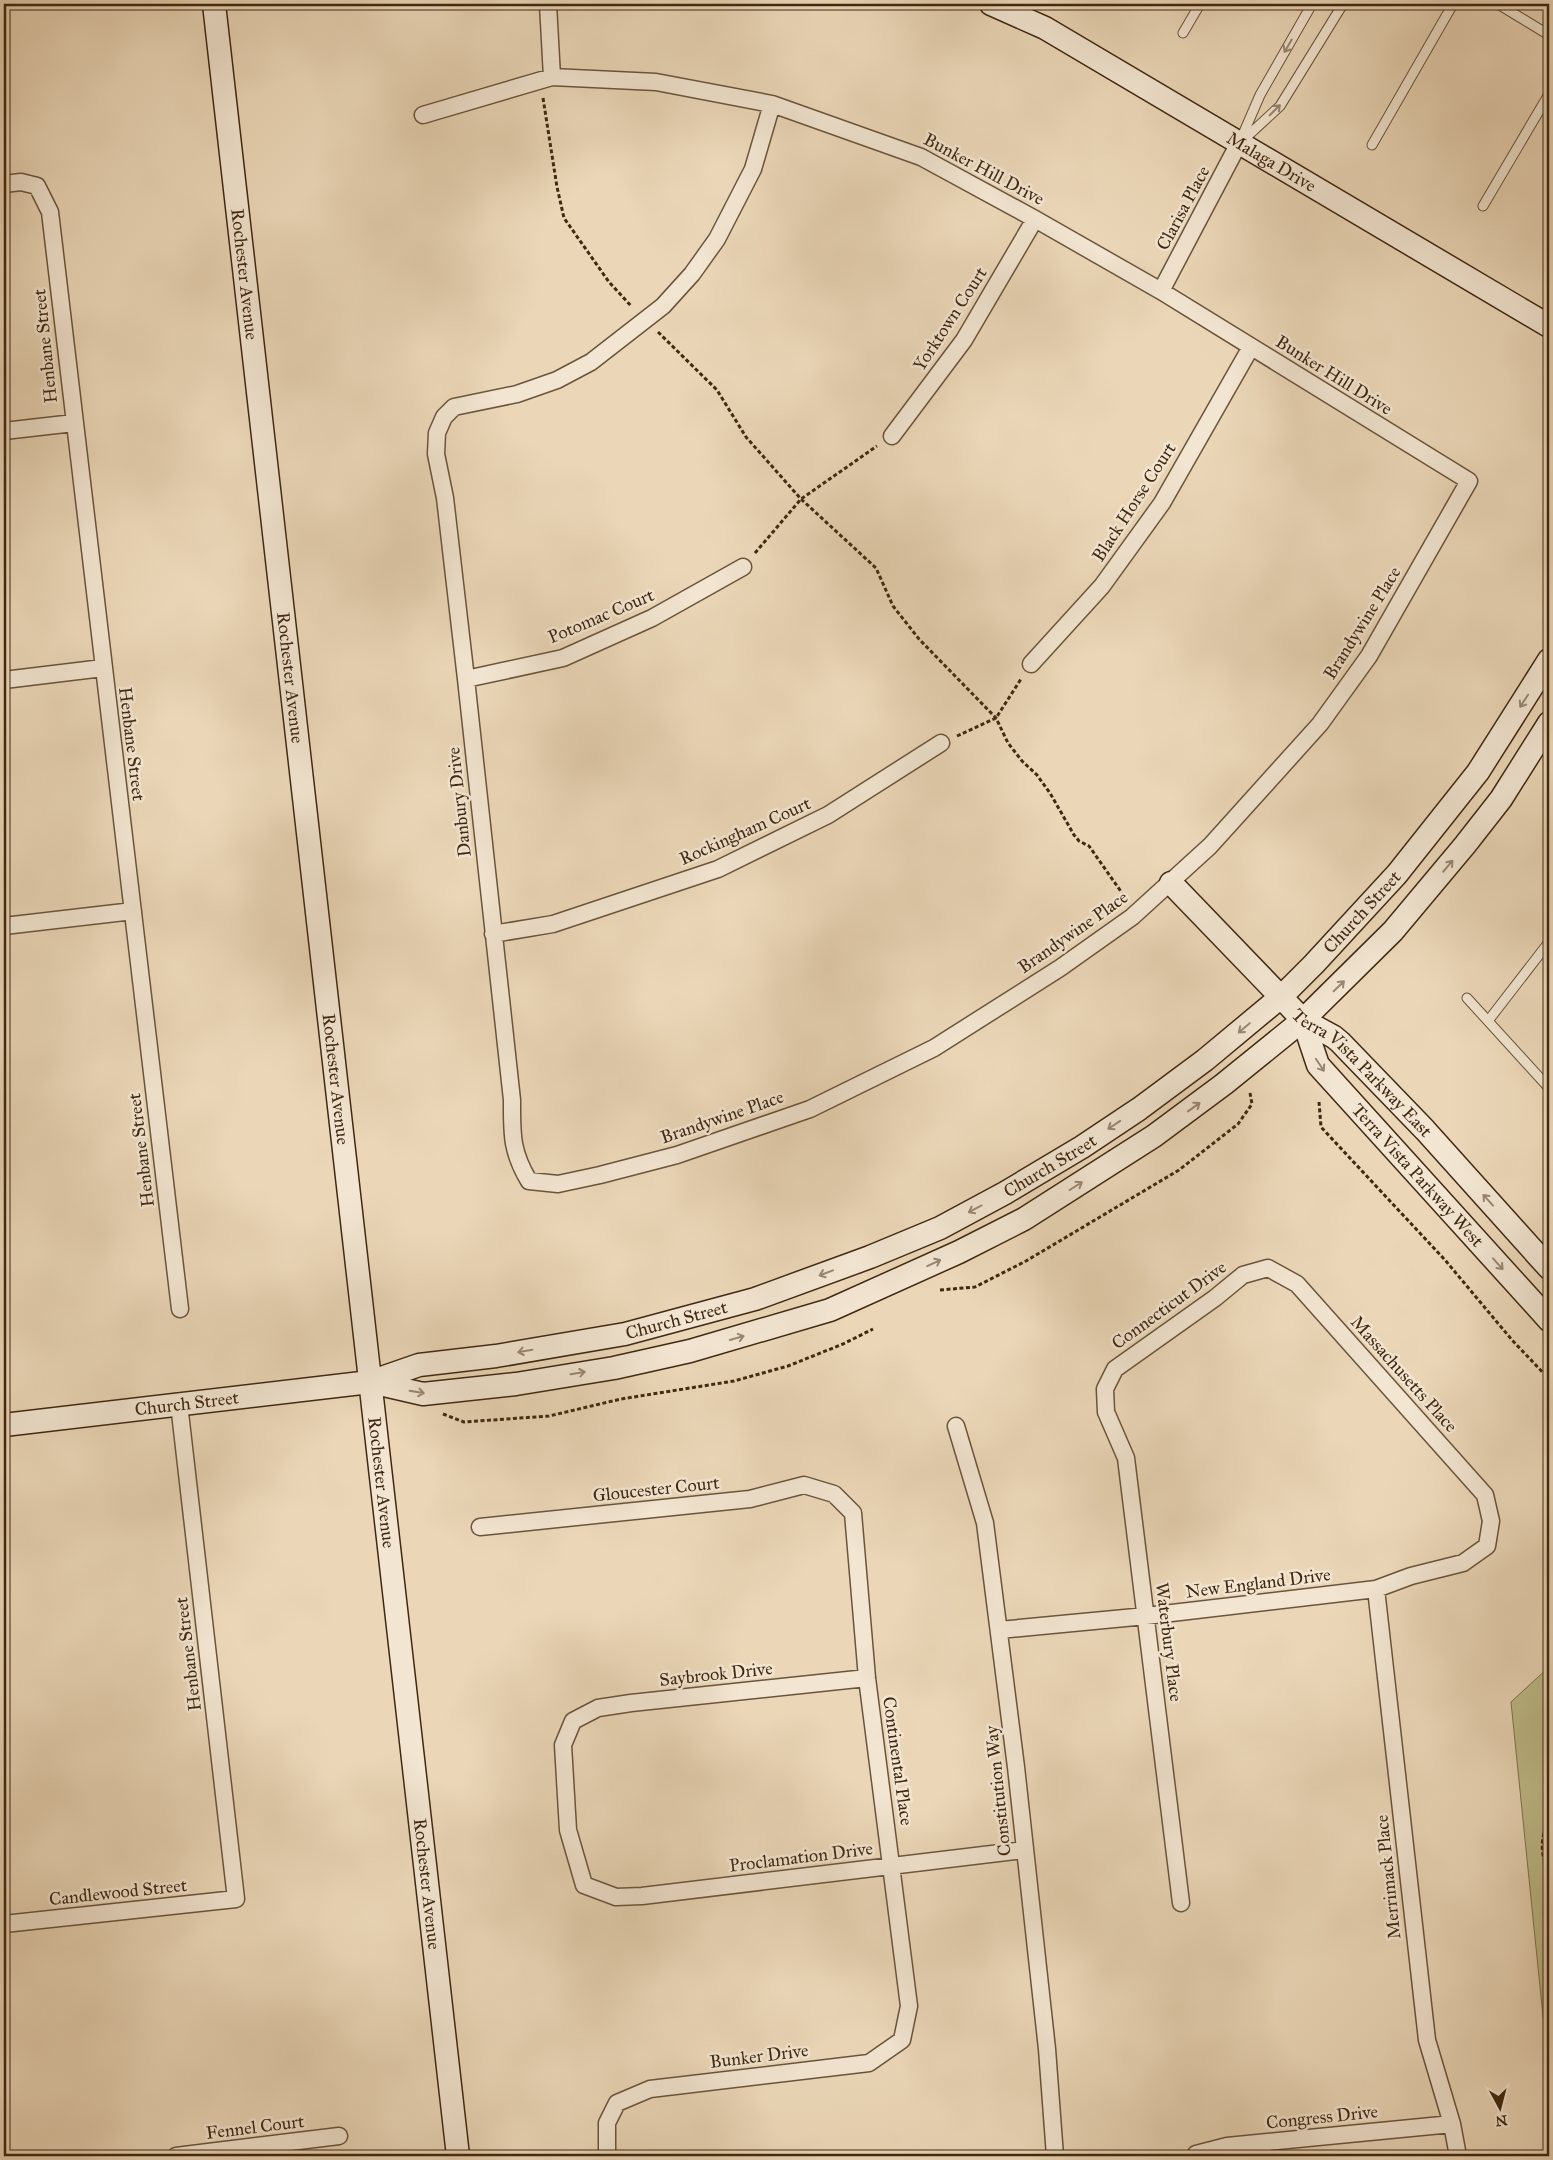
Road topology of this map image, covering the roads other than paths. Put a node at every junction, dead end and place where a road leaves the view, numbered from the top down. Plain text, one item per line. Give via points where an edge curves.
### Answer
1 (214, 4) edge
2 (548, 4) edge
3 (991, 4) edge
4 (1200, 4) edge
5 (1312, 4) edge
6 (1343, 4) edge
7 (1453, 4) edge
8 (1498, 4) edge
9 (1183, 33) dead end
10 (1549, 35) edge
11 (546, 79) junction
12 (1549, 94) edge
13 (772, 104) junction
14 (423, 115) dead end
15 (1239, 144) junction
16 (1372, 145) dead end
17 (4, 184) edge
18 (1483, 206) dead end
19 (1035, 219) junction
20 (1161, 291) junction
21 (1549, 326) edge
22 (1251, 347) junction
23 (74, 423) junction
24 (4, 431) edge
25 (892, 436) road end
26 (1469, 481) joint
27 (743, 567) road end
28 (1549, 660) edge
29 (1031, 664) road end
30 (103, 668) junction
31 (466, 679) junction
32 (4, 680) edge
33 (1549, 723) edge
34 (941, 743) road end
35 (1171, 883) junction
36 (133, 911) junction
37 (4, 926) edge
38 (493, 934) junction
39 (1549, 942) edge
40 (1282, 996) junction
41 (1467, 998) dead end
42 (1303, 1020) junction
43 (1488, 1020) junction
44 (1549, 1088) edge
45 (529, 1181) joint
46 (1268, 1268) joint
47 (1549, 1268) edge
48 (180, 1309) dead end
49 (1549, 1320) edge
50 (370, 1382) junction
51 (1105, 1389) joint
52 (179, 1404) junction
53 (4, 1425) edge
54 (956, 1426) dead end
55 (834, 1494) joint
56 (1492, 1521) joint
57 (480, 1527) dead end
58 (1376, 1589) junction
59 (1146, 1616) junction
60 (999, 1630) junction
61 (867, 1678) junction
62 (1024, 1850) junction
63 (892, 1867) junction
64 (584, 1885) joint
65 (236, 1899) joint
66 (1181, 1903) dead end
67 (4, 1924) edge
68 (902, 2040) joint
69 (1452, 2124) junction
70 (339, 2136) dead end
71 (1195, 2155) edge
72 (176, 2156) edge
73 (458, 2156) edge
74 (606, 2156) edge
75 (1055, 2156) edge
76 (1458, 2156) edge

1 - 50 main road, Rochester Avenue
2 - 11 street
3 - 15 main road, Malaga Drive via 1045,28
4 - 9 lane
5 -> 15 lane via 1260,95
15 -> 6 lane via 1280,106
7 - 16 lane
8 - 10 lane
11 - 13 street, Bunker Hill Drive via 656,82
11 - 14 street, Bunker Hill Drive
12 - 18 lane
13 - 19 street, Bunker Hill Drive via 921,157
13 - 31 street, Danbury Drive via 753,169 717,239 663,306 591,362 557,380 517,394 454,406 444,417 436,433 436,454
15 - 20 street, Clarisa Place
15 - 21 main road, Malaga Drive
17 - 23 street, Henbane Street via 21,182 37,186 50,212
19 - 20 street, Bunker Hill Drive
19 - 25 street, Yorktown Court via 964,340
20 - 22 street, Bunker Hill Drive
22 - 26 street, Bunker Hill Drive
22 - 29 street, Black Horse Court via 1162,503 1102,586
23 - 24 street
23 - 30 street, Henbane Street
26 - 35 street, Brandywine Place via 1370,656 1320,724 1210,846
27 - 31 street, Potomac Court via 652,618 563,658
28 -> 40 main road, Church Street via 1478,772 1397,874
30 - 32 street
30 - 36 street, Henbane Street
31 - 38 street, Danbury Drive
42 -> 33 main road, Church Street via 1393,931 1465,845 1501,799
34 - 38 street, Rockingham Court via 828,816 718,869 553,924
35 - 40 main road, Terra Vista Parkway East
35 - 45 street, Brandywine Place via 1132,917 1060,968 934,1048 810,1109 677,1155 600,1175 558,1184
36 - 37 street
36 - 48 street, Henbane Street
38 - 45 street, Danbury Drive via 512,1100 513,1144 519,1165
39 - 43 lane
40 - 42 main road, Terra Vista Parkway East
40 -> 50 main road, Church Street via 1205,1060 1090,1142 1005,1193 922,1235 756,1299 671,1323 594,1340 420,1365
41 - 43 lane
47 -> 42 main road, Terra Vista Parkway East via 1340,1042
42 -> 49 main road, Terra Vista Parkway West via 1318,1065
50 -> 42 main road, Church Street via 423,1394 526,1382 614,1368 690,1351 830,1310 1024,1219 1154,1136
43 - 44 lane
46 - 51 street, Connecticut Drive via 1243,1274 1215,1298 1115,1369
46 - 56 street, Massachusetts Place via 1297,1284 1485,1495
50 - 52 main road, Church Street
50 - 73 main road, Rochester Avenue
51 - 59 street, Waterbury Place via 1106,1412 1126,1458
52 - 53 main road, Church Street
52 - 65 street, Henbane Street
54 - 60 street, Constitution Way via 985,1523
55 - 57 street, Gloucester Court via 804,1486 750,1499
55 - 61 street, Continental Place via 853,1513
56 - 58 street, New England Drive via 1487,1546 1463,1563
58 - 59 street, New England Drive
58 - 69 street, Merrimack Place via 1427,2040
59 - 60 street, New England Drive
59 - 66 street, Waterbury Place
60 - 62 street, Constitution Way
61 - 63 street, Continental Place
61 - 64 street, Saybrook Drive via 631,1703 598,1708 573,1721 563,1745 564,1774 568,1830
62 - 63 street, Proclamation Drive
62 - 75 street, Constitution Way via 1047,2049
63 - 64 street, Proclamation Drive via 642,1896 616,1896
63 - 68 street, Continental Place via 909,2006
65 - 67 street, Candlewood Street
68 - 74 street, Bunker Drive via 869,2063 650,2089 617,2103 607,2123
69 - 71 street, Congress Drive via 1227,2146
69 - 76 street, Merrimack Place
70 - 72 street, Fennel Court

